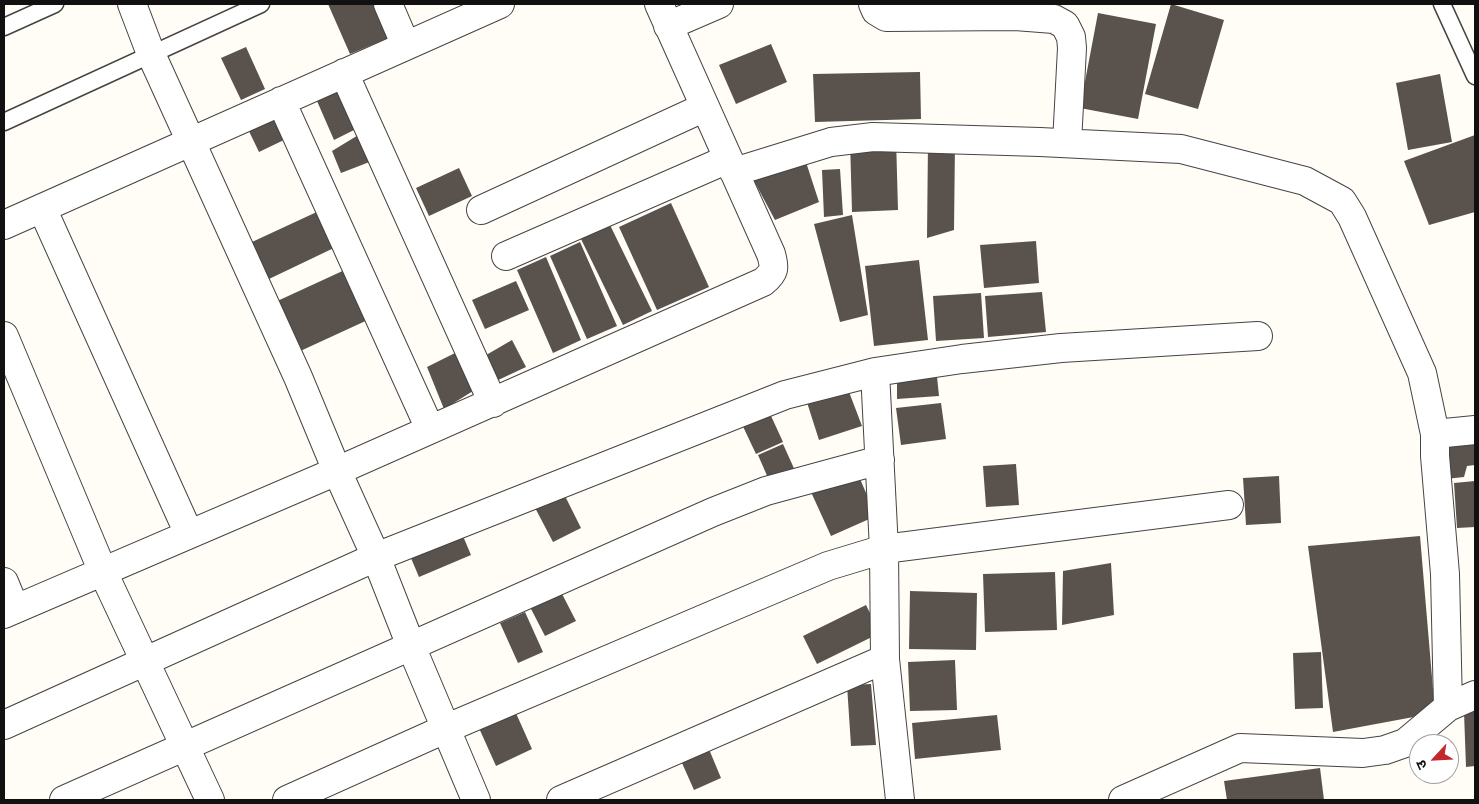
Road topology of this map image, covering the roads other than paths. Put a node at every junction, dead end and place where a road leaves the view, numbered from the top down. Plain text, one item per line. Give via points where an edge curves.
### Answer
1 (56, 4) edge
2 (132, 4) edge
3 (261, 4) edge
4 (388, 4) edge
5 (500, 4) edge
6 (719, 4) edge
7 (873, 4) edge
8 (1442, 4) edge
9 (664, 15) edge
10 (4, 27) edge
11 (406, 46) junction
12 (151, 54) junction
13 (344, 73) junction
14 (1475, 76) edge
15 (281, 101) junction
16 (706, 107) junction
17 (4, 122) edge
18 (192, 141) junction
19 (1067, 143) junction
20 (731, 166) junction
21 (42, 208) junction
22 (481, 210) dead end
23 (4, 226) edge
24 (506, 256) dead end
25 (4, 336) edge
26 (1258, 336) dead end
27 (875, 372) junction
28 (493, 402) junction
29 (430, 429) junction
30 (1475, 430) edge
31 (1435, 434) junction
32 (880, 460) junction
33 (337, 471) junction
34 (1229, 505) dead end
35 (189, 534) junction
36 (884, 549) junction
37 (376, 556) junction
38 (103, 572) junction
39 (4, 582) edge
40 (9, 612) edge
41 (411, 646) junction
42 (885, 659) junction
43 (145, 661) junction
44 (1475, 695) edge
45 (1448, 707) junction
46 (4, 725) edge
47 (445, 729) junction
48 (184, 746) junction
49 (64, 800) edge
50 (210, 800) edge
51 (287, 800) edge
52 (476, 800) edge
53 (561, 800) edge
54 (900, 800) edge
55 (1123, 800) edge

1 - 10 lane
2 - 12 street
3 - 12 lane
4 - 11 street
5 - 11 street
6 - 9 street
7 - 19 street via 876,11 886,17 1015,16 1054,19 1065,25 1072,48
8 - 14 lane
9 - 16 street
11 - 13 street
12 - 17 lane
12 - 18 street
13 - 15 street
13 - 28 street
15 - 18 street
15 - 29 street
16 - 20 street
16 - 22 street
18 - 21 street
18 - 33 street
19 - 20 street via 873,137 831,142
19 - 31 street via 1181,149 1305,181 1342,201 1422,372
20 - 24 street
20 - 28 street via 771,254 772,274 763,282
21 - 23 street
21 - 35 street
25 - 38 street
26 - 27 street via 1061,348
27 - 32 street
27 - 37 street via 785,395
28 - 29 street
29 - 33 street
30 - 31 street
31 - 45 street via 1445,574
32 - 36 street
32 - 41 street via 766,491 713,512
33 - 35 street
33 - 37 street
34 - 36 street
35 - 38 street
36 - 42 street
36 - 47 street via 828,566
37 - 41 street
37 - 43 street
38 - 40 street
38 - 43 street
39 - 40 street
41 - 47 street
41 - 48 street
42 - 53 street
42 - 54 street
43 - 46 street
43 - 48 street
44 - 45 street
45 - 55 street via 1405,743 1385,750 1363,753 1240,748
47 - 51 street
47 - 52 street
48 - 49 street
48 - 50 street

